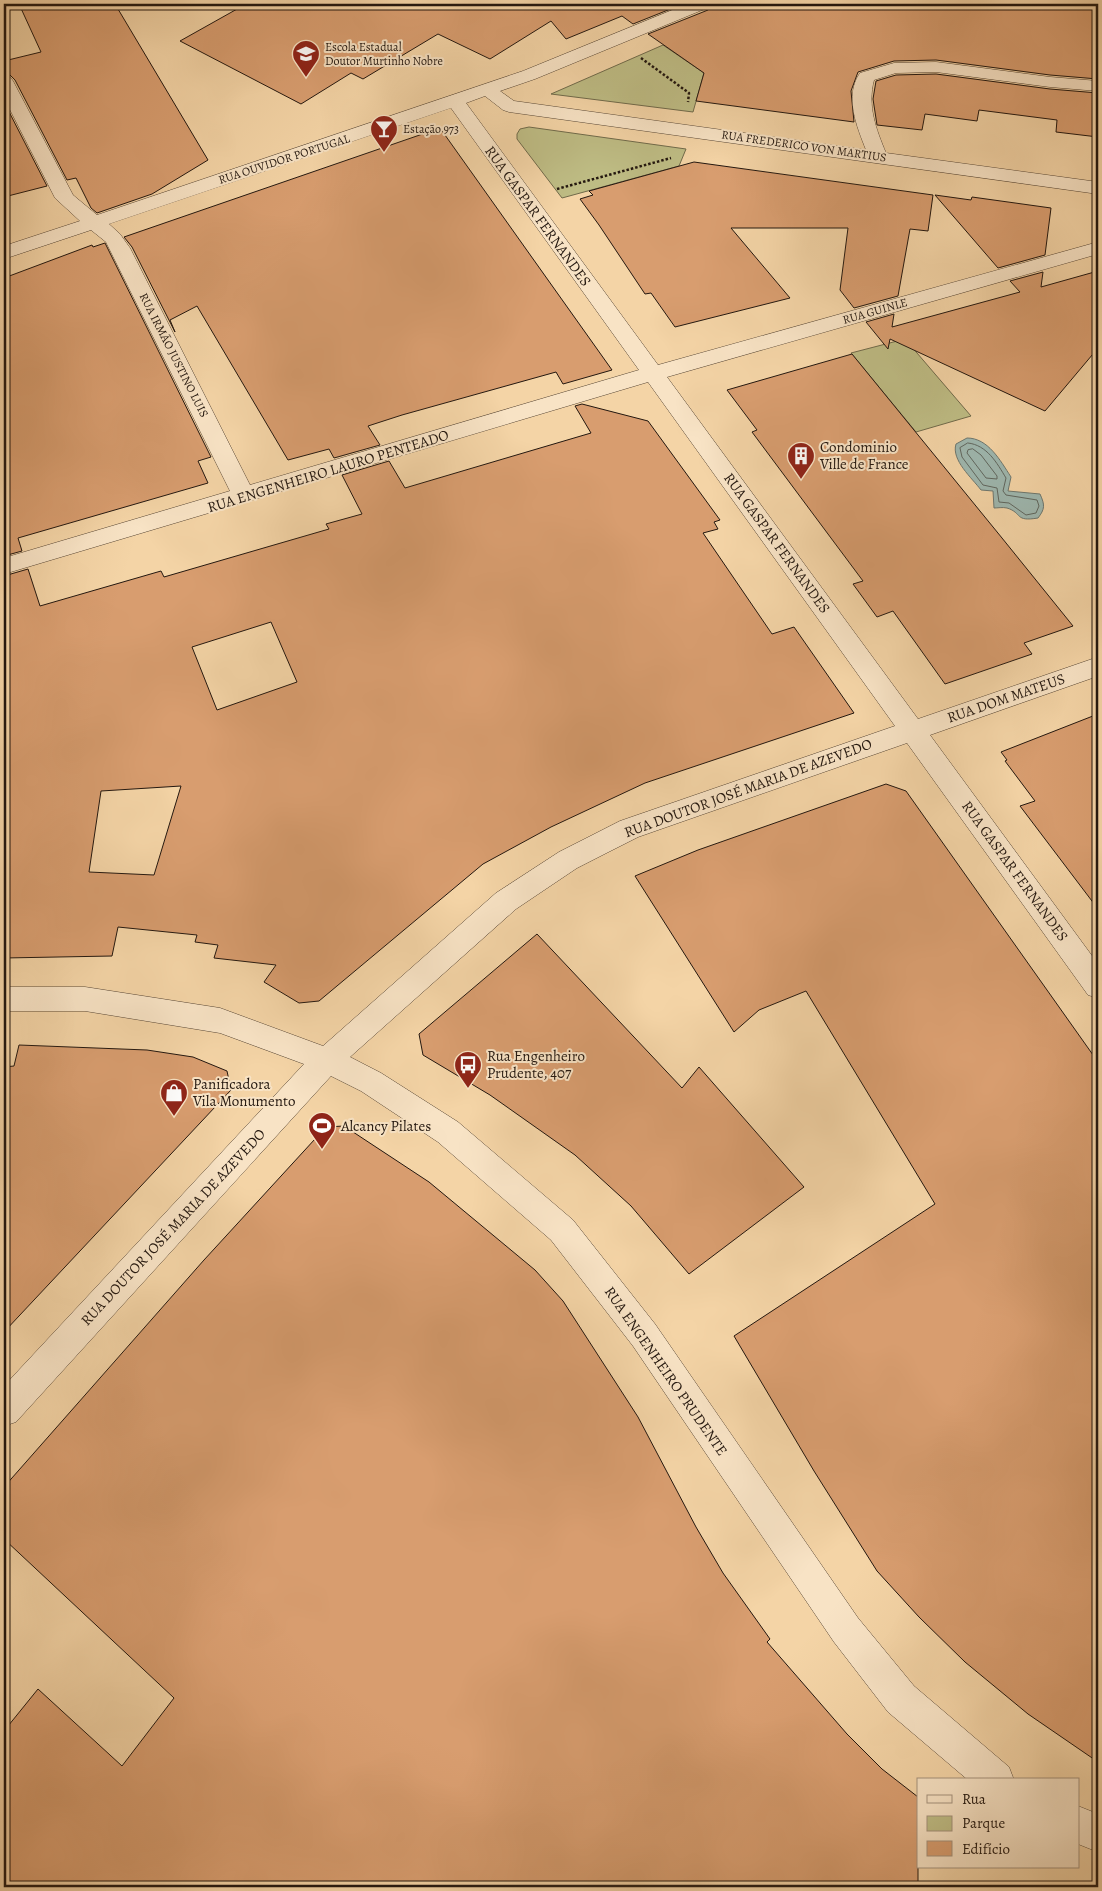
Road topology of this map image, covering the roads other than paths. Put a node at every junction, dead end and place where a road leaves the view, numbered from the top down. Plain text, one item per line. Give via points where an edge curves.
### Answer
1 (701, 4) edge
2 (4, 81) edge
3 (1098, 86) edge
4 (488, 90) junction
5 (455, 101) junction
6 (491, 116) junction
7 (878, 156) junction
8 (1098, 188) edge
9 (94, 222) junction
10 (1098, 248) edge
11 (4, 252) edge
12 (652, 374) junction
13 (244, 496) junction
14 (4, 566) edge
15 (1098, 666) edge
16 (913, 730) junction
17 (1098, 986) edge
18 (4, 999) edge
19 (327, 1060) junction
20 (4, 1410) edge
21 (994, 1778) edge
22 (1080, 1825) edge
23 (1098, 1834) edge

1 - 4 street, RUA OUVIDOR PORTUGAL via 548,69
2 - 9 street, RUA IRMÃO JUSTINO LUIS via 64,198
3 - 7 street via 936,67 894,68 866,78 862,88 862,115
4 - 5 street, RUA OUVIDOR PORTUGAL
4 - 6 street, RUA FREDERICO VON MARTIUS
5 - 6 street, RUA GASPAR FERNANDES
5 - 9 street, RUA OUVIDOR PORTUGAL
6 - 7 street, RUA FREDERICO VON MARTIUS
6 - 12 street, RUA GASPAR FERNANDES
7 - 8 street, RUA FREDERICO VON MARTIUS
9 - 11 street, RUA OUVIDOR PORTUGAL
9 - 13 street, RUA IRMÃO JUSTINO LUIS via 120,248
10 - 12 street, RUA GUINLE
12 - 13 street, RUA ENGENHEIRO LAURO PENTEADO
12 - 16 street, RUA GASPAR FERNANDES
13 - 14 street, RUA ENGENHEIRO LAURO PENTEADO
15 - 16 street, RUA DOM MATEUS
16 - 17 street, RUA GASPAR FERNANDES
16 - 19 street, RUA DOUTOR JOSÉ MARIA DE AZEVEDO via 629,829 568,860 506,901
18 - 19 street, RUA ENGENHEIRO PRUDENTE via 85,999 220,1021
19 - 20 street, RUA DOUTOR JOSÉ MARIA DE AZEVEDO
19 - 21 street, RUA ENGENHEIRO PRUDENTE via 371,1082 448,1132 562,1230 644,1335 846,1630 901,1698
22 - 23 street

